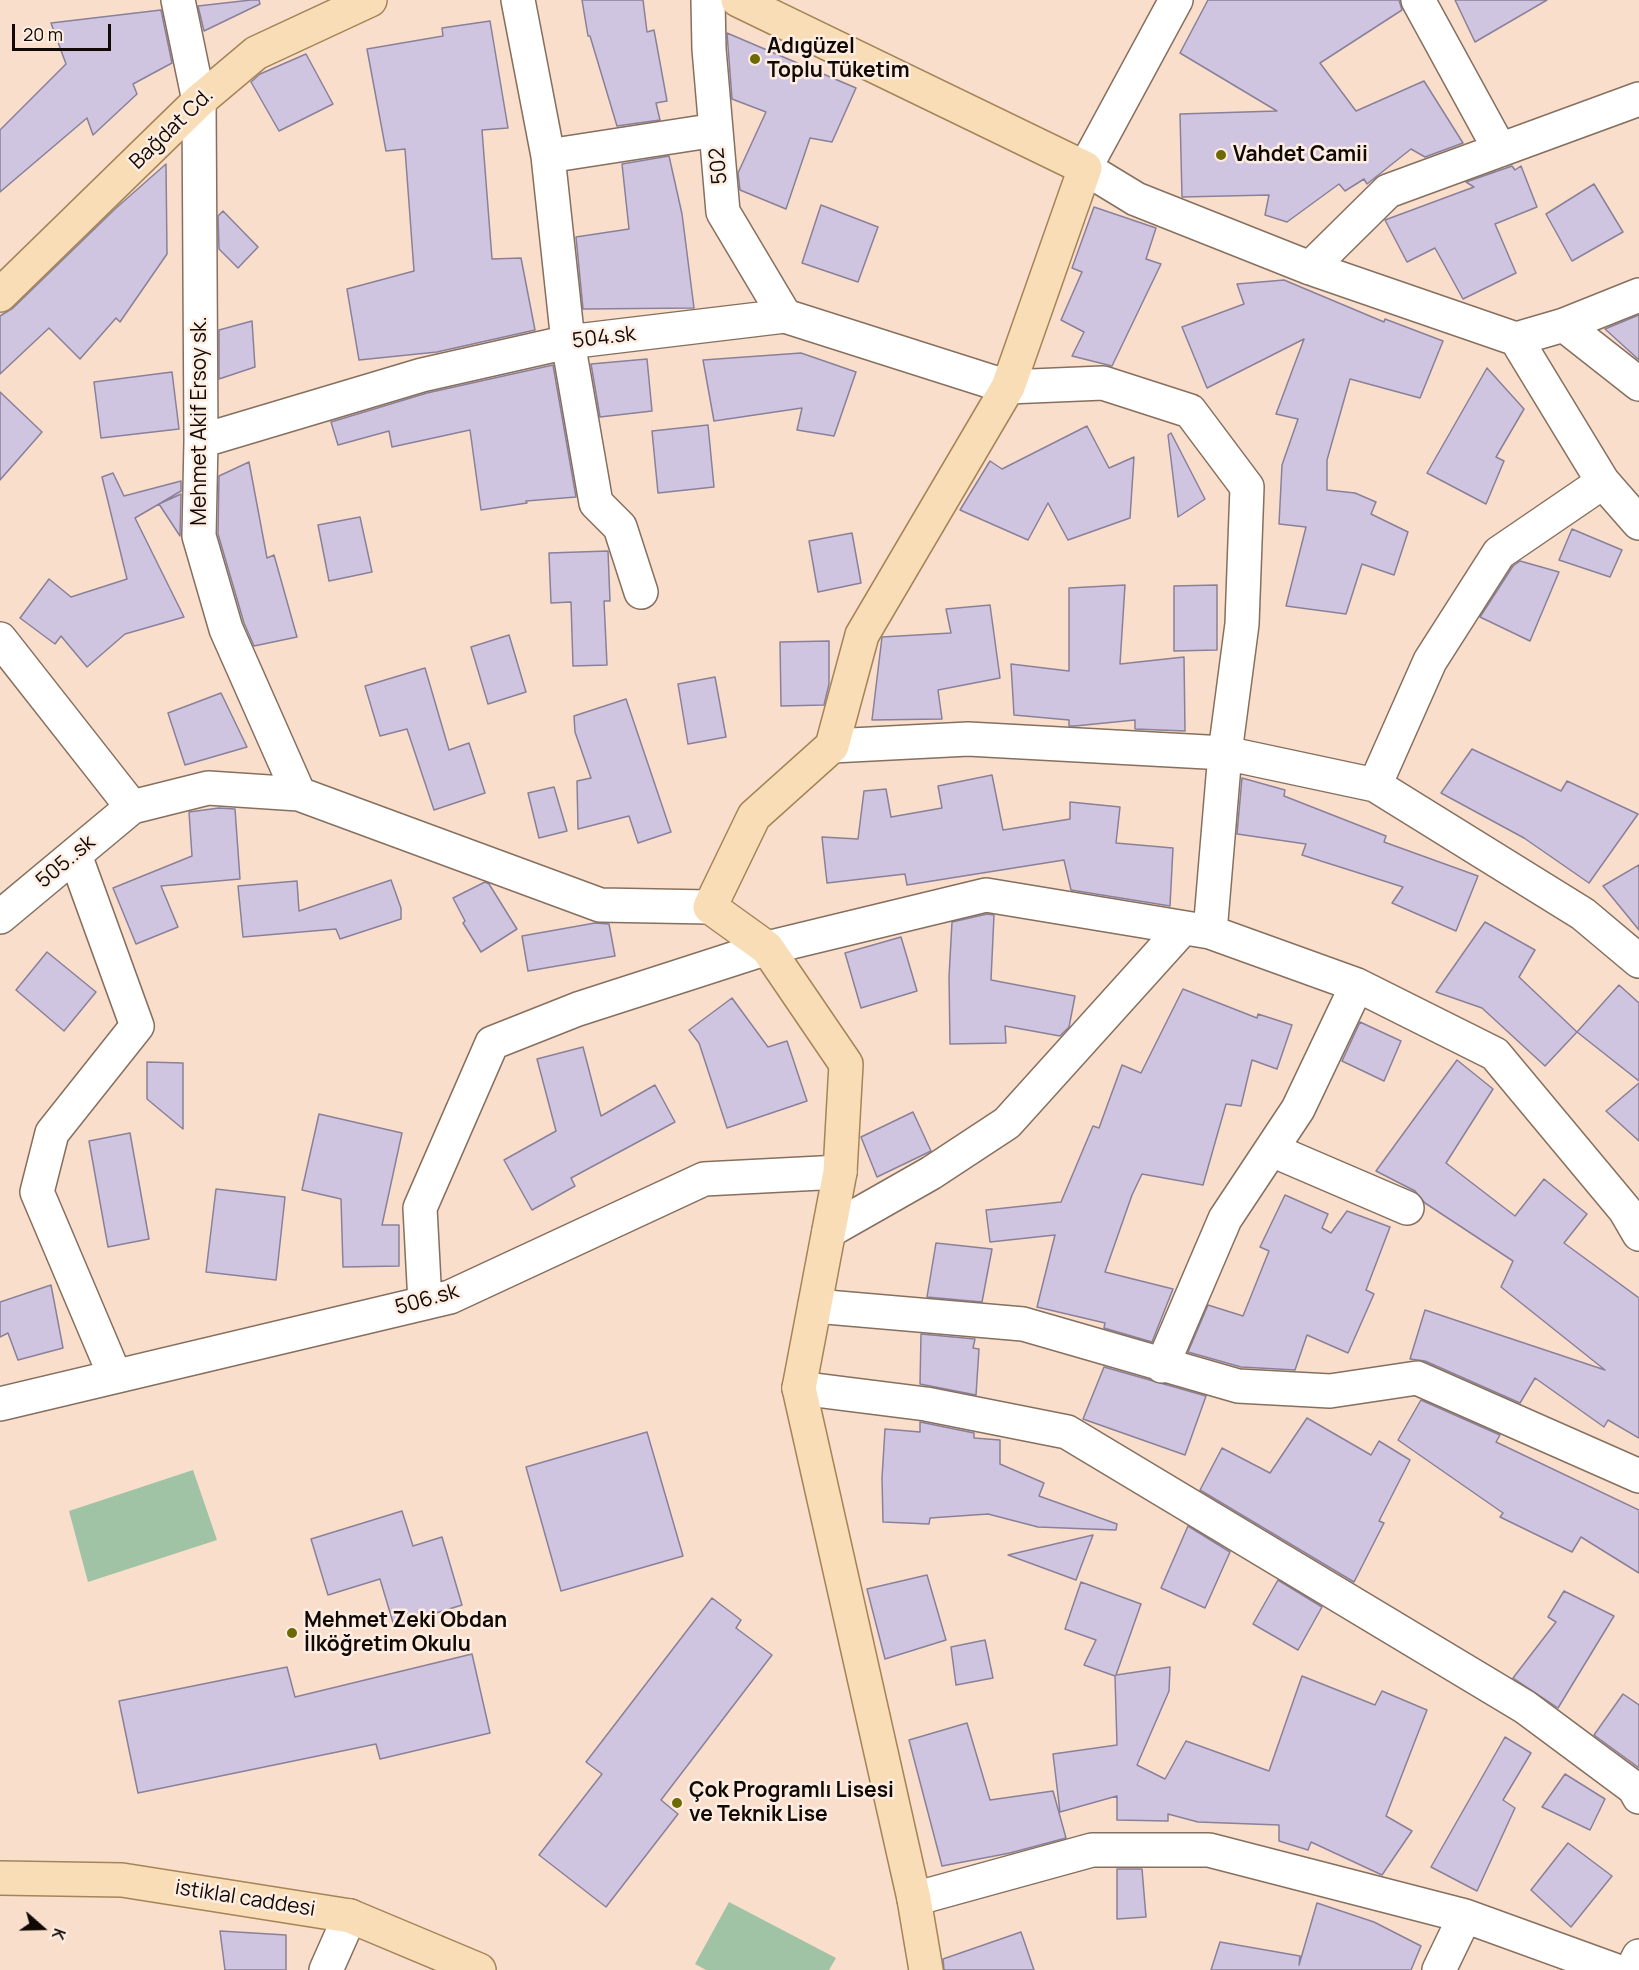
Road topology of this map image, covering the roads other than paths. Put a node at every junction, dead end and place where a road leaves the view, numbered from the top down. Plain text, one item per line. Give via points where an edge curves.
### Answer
1 (178, 0) edge
2 (370, 0) edge
3 (518, 0) edge
4 (708, 0) edge
5 (738, 0) edge
6 (1176, 0) edge
7 (1418, 0) edge
8 (1639, 99) edge
9 (199, 101) junction
10 (716, 130) junction
11 (1500, 150) junction
12 (548, 156) junction
13 (1084, 168) junction
14 (1310, 268) junction
15 (0, 296) edge
16 (1639, 296) edge
17 (785, 316) junction
18 (1564, 326) junction
19 (1516, 339) junction
20 (568, 342) junction
21 (1639, 384) edge
22 (1008, 387) junction
23 (201, 441) junction
24 (1603, 482) junction
25 (1639, 523) edge
26 (641, 592) dead end
27 (0, 639) edge
28 (832, 746) junction
29 (1225, 753) junction
30 (1375, 785) junction
31 (299, 794) junction
32 (132, 807) junction
33 (75, 855) junction
34 (710, 908) junction
35 (0, 918) edge
36 (1196, 930) junction
37 (767, 948) junction
38 (1639, 961) edge
39 (1357, 985) junction
40 (1272, 1150) junction
41 (840, 1172) junction
42 (1407, 1208) dead end
43 (1634, 1214) edge
44 (829, 1231) junction
45 (425, 1303) junction
46 (815, 1306) junction
47 (1162, 1366) junction
48 (115, 1376) junction
49 (799, 1388) junction
50 (0, 1404) edge
51 (1639, 1476) edge
52 (1639, 1797) edge
53 (0, 1878) edge
54 (914, 1899) junction
55 (351, 1916) junction
56 (1465, 1916) junction
57 (1639, 1956) edge
58 (326, 1970) edge
59 (479, 1970) edge
60 (926, 1970) edge
61 (1439, 1970) edge
62 (1614, 1970) edge
63 (1632, 1970) edge

1 - 9 street, Mehmet Akif Ersoy sk.
2 - 9 main road, Bağdat Cd. via 256,53
3 - 12 street
4 - 10 street, 502
5 - 13 main road
6 - 13 street
7 - 11 street
8 - 11 street
9 - 15 main road, Bağdat Cd.
9 - 23 street, Mehmet Akif Ersoy sk.
10 - 12 street
10 - 17 street, 502 via 723,212
11 - 14 street via 1388,191
12 - 20 street
13 - 14 street via 1136,199
13 - 22 main road
14 - 19 street
16 - 18 street
17 - 20 street, 504.sk
17 - 22 street, 504.sk
18 - 19 street
18 - 21 street
19 - 24 street
20 - 23 street, 504.sk via 422,375
20 - 26 street via 596,503 620,527
22 - 28 main road via 862,635
22 - 29 street, 504.sk via 1103,384 1190,411 1247,487 1242,624
23 - 31 street, Mehmet Akif Ersoy sk. via 199,536 226,629
24 - 25 street
24 - 30 street via 1499,553 1430,661
27 - 32 street
28 - 29 street via 968,739
28 - 34 main road via 754,816
29 - 30 street
29 - 36 street, 504.sk
30 - 38 street via 1583,914
31 - 32 street via 208,788
31 - 34 street via 600,905
32 - 33 street, 505..sk
33 - 35 street, 505..sk
33 - 48 street via 137,1026 52,1133 38,1192
34 - 37 main road
36 - 37 street via 986,895
36 - 39 street
36 - 44 street via 1007,1123 931,1173
37 - 41 main road via 846,1064
37 - 45 street via 578,1009 492,1043 420,1208
39 - 40 street via 1298,1109
39 - 43 street via 1495,1054
40 - 42 street
40 - 47 street via 1225,1220
41 - 44 main road
41 - 45 street, 506.sk via 704,1179 450,1297
44 - 46 main road
45 - 48 street, 506.sk
46 - 47 street via 1023,1324
46 - 49 main road
47 - 51 street via 1238,1386 1319,1390 1417,1378
48 - 50 street, 506.sk
49 - 52 street via 926,1404 1067,1432 1525,1707 1634,1788
49 - 54 main road
53 - 55 main road, istiklal caddesi via 122,1880
54 - 56 street via 1092,1850 1209,1850
54 - 60 main road
55 - 58 street
55 - 59 main road, istiklal caddesi
56 - 61 street
56 - 62 street
57 - 63 street

